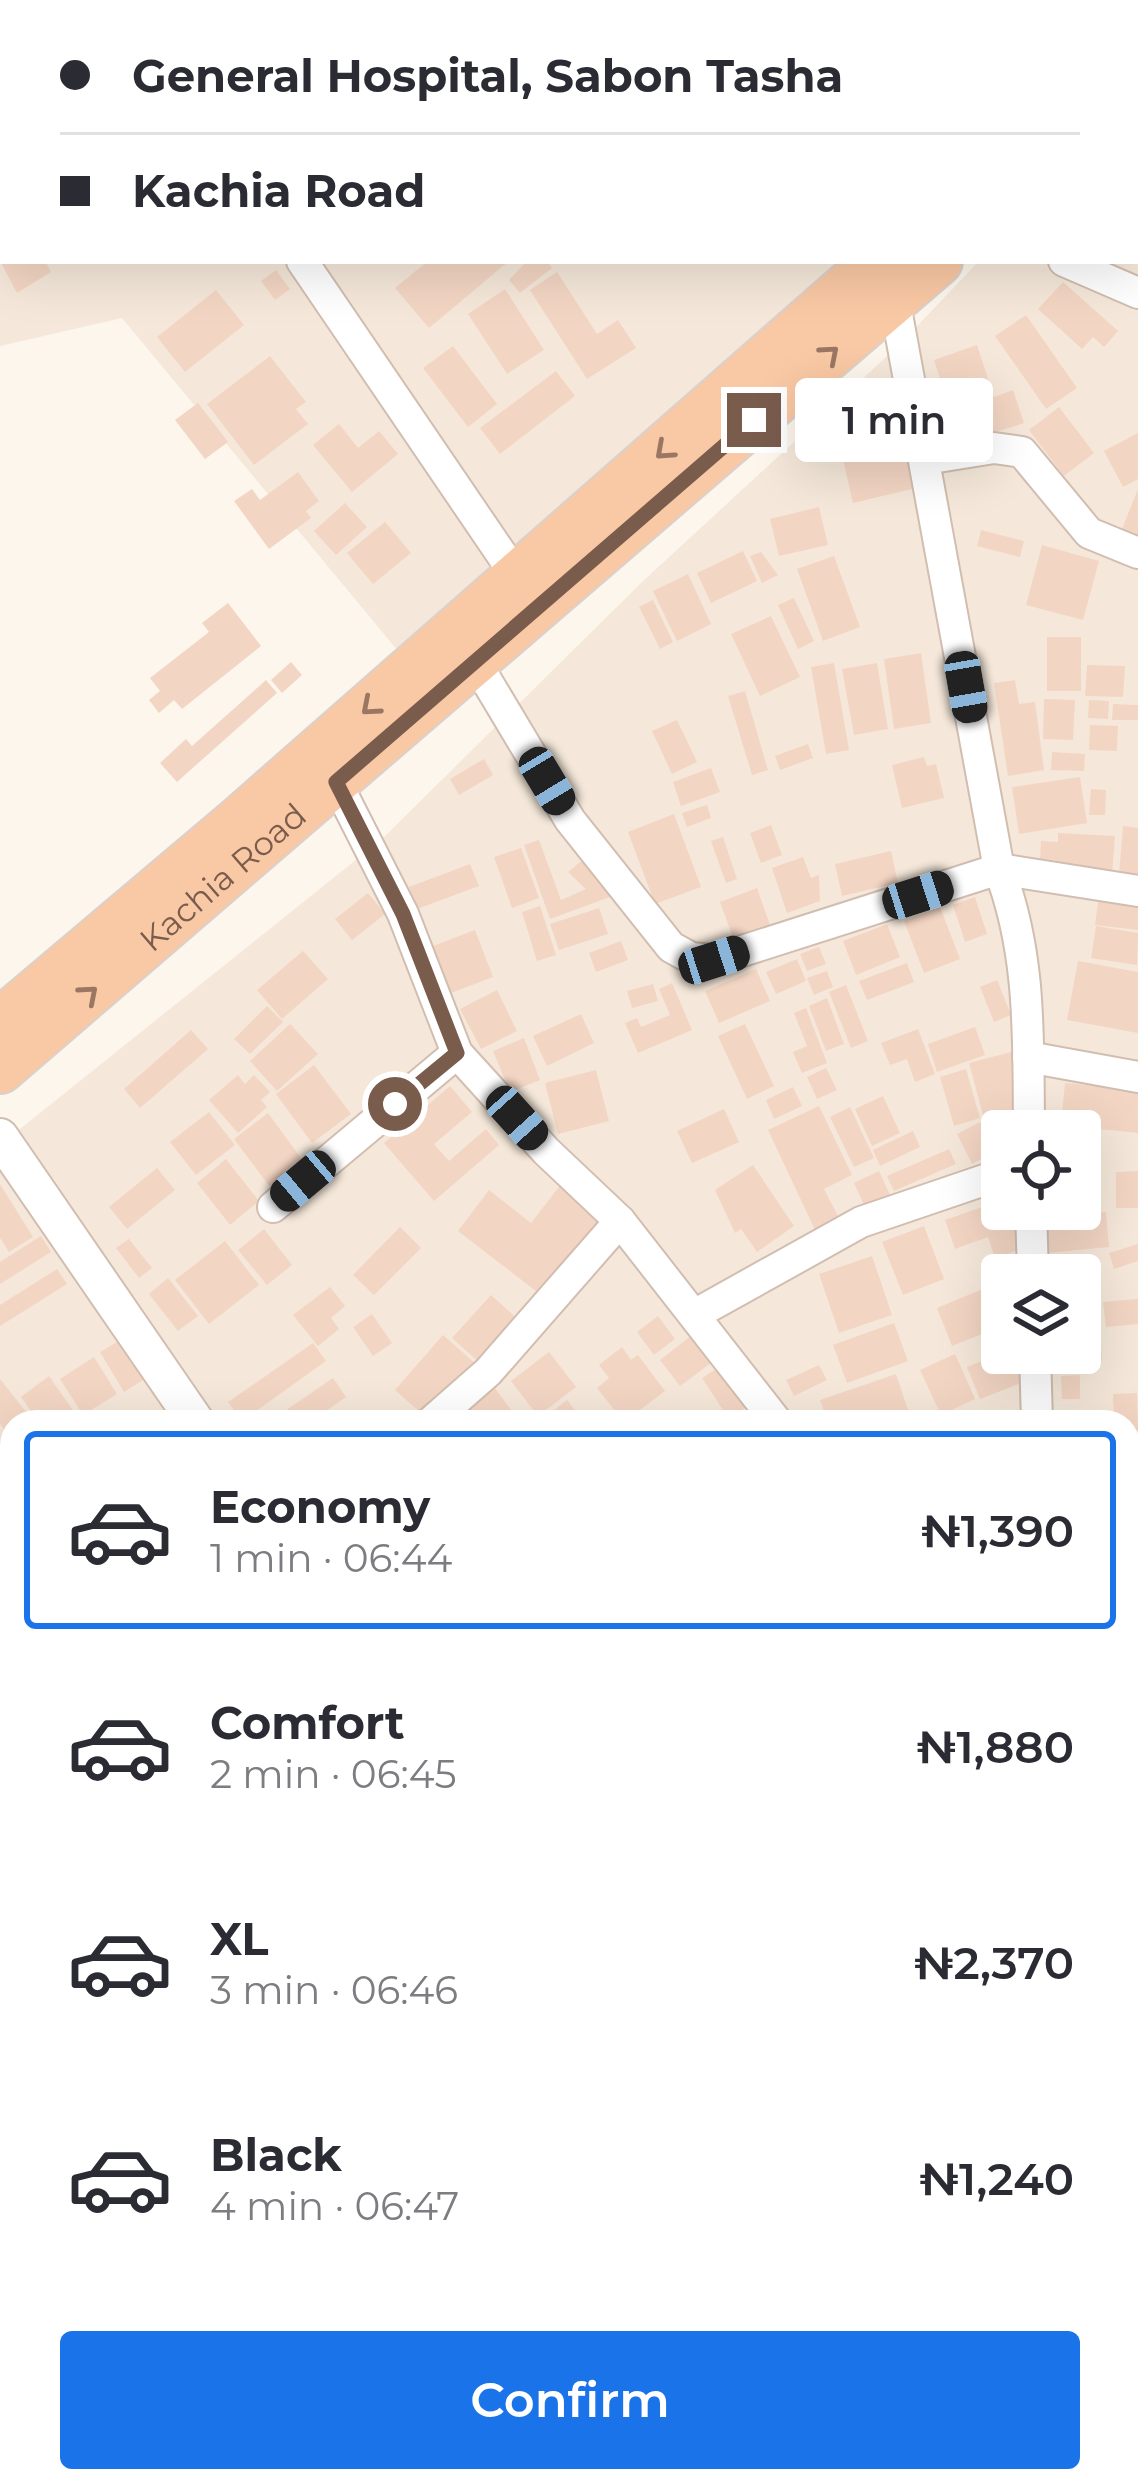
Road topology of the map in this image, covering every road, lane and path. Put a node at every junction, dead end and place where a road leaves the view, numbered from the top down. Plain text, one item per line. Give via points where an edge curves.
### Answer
1 (304, 264) edge
2 (930, 264) edge
3 (1071, 264) edge
4 (885, 280) edge
5 (1138, 293) edge
6 (925, 459) junction
7 (1138, 553) edge
8 (517, 577) junction
9 (476, 663) junction
10 (336, 782) junction
11 (999, 869) junction
12 (1138, 891) edge
13 (0, 1023) edge
14 (457, 1053) junction
15 (1028, 1057) junction
16 (0, 1069) edge
17 (1138, 1078) edge
18 (1029, 1110) edge
19 (0, 1137) edge
20 (981, 1181) edge
21 (273, 1207) dead end
22 (620, 1221) junction
23 (694, 1315) junction
24 (1036, 1374) edge
25 (188, 1410) edge
26 (445, 1410) edge
27 (768, 1410) edge
28 (1037, 1410) edge

1 - 8 street
2 - 4 highway, Kachia Road
3 - 5 street
4 - 6 street
4 -> 8 highway, Kachia Road
9 -> 4 highway, Kachia Road
6 - 7 street via 994,448 1022,452 1089,533
6 - 11 street
8 -> 13 highway, Kachia Road
9 - 10 highway, Kachia Road
9 - 11 street via 570,820 671,947 691,958 714,960
10 - 14 street via 403,914
16 -> 10 highway, Kachia Road
11 - 12 street
11 - 15 street via 1025,957
14 - 21 street
14 - 22 street
15 - 17 street
15 - 18 street
19 - 25 street
20 - 23 street via 861,1222
22 - 23 street
22 - 26 street
23 - 27 street
24 - 28 street

